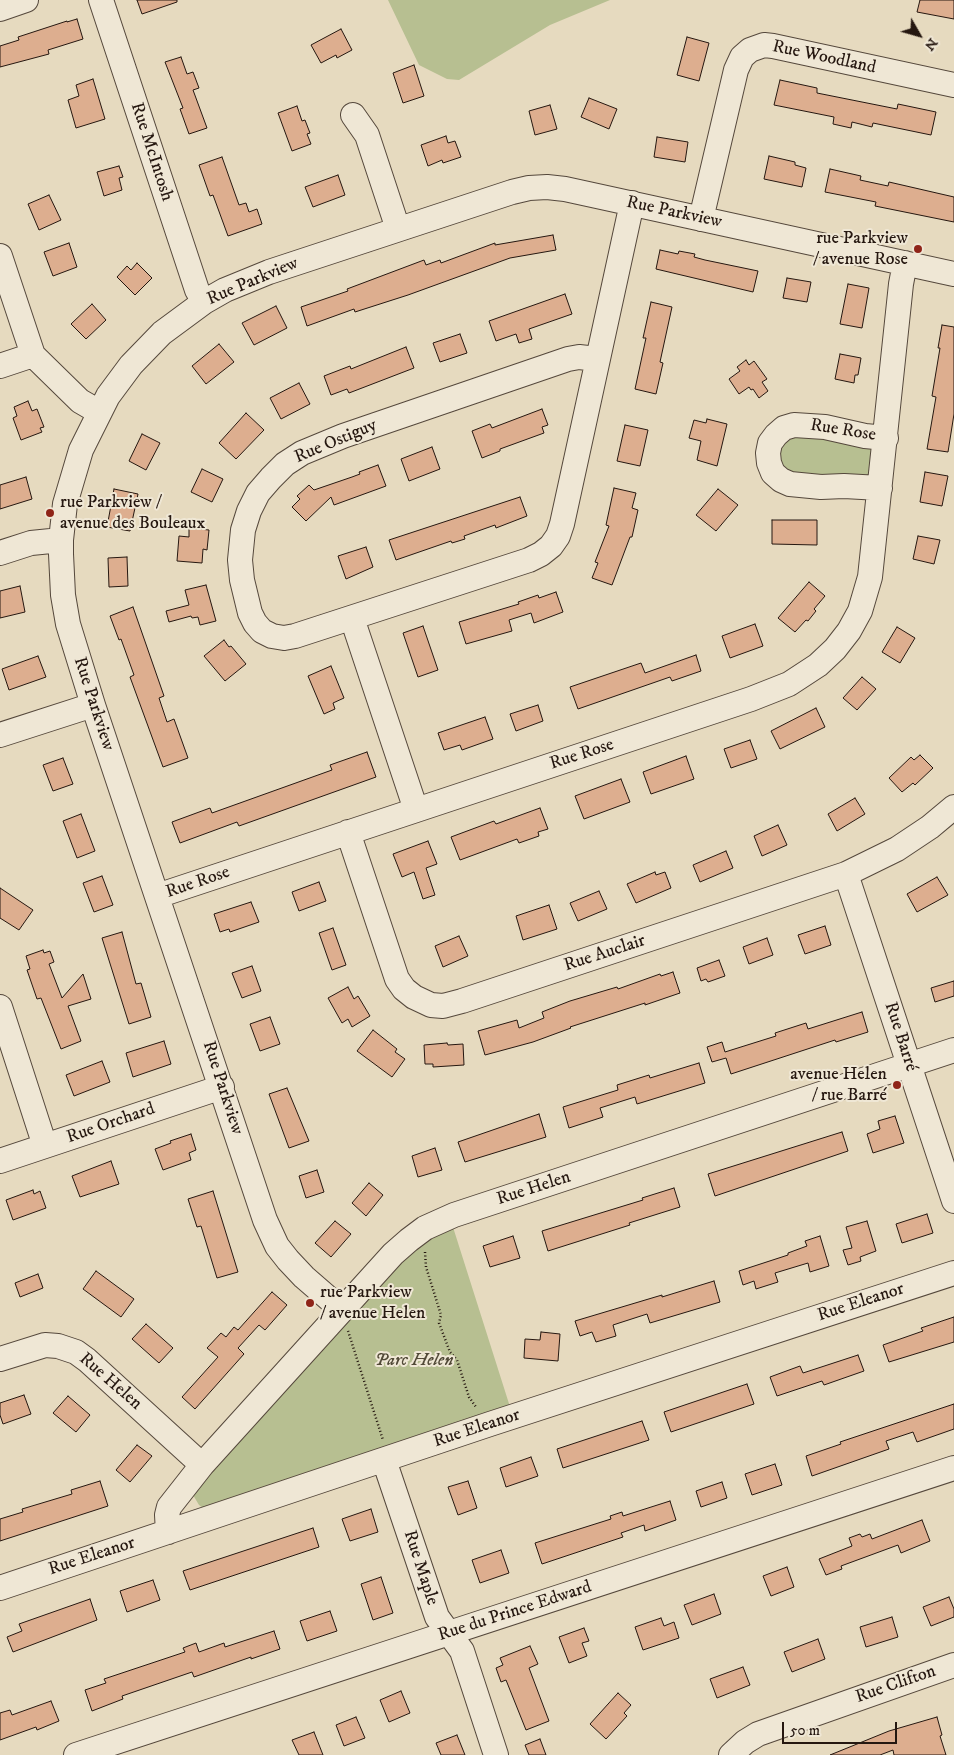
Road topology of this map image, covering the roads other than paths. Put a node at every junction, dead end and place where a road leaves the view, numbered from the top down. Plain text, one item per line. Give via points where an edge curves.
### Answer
1 (102, 0) edge
2 (954, 85) edge
3 (353, 115) dead end
4 (632, 203) junction
5 (701, 219) junction
6 (398, 229) junction
7 (0, 256) edge
8 (905, 263) junction
9 (954, 274) edge
10 (204, 302) junction
11 (33, 355) junction
12 (597, 359) junction
13 (0, 366) edge
14 (99, 412) junction
15 (886, 438) junction
16 (880, 488) junction
17 (61, 540) junction
18 (0, 553) edge
19 (352, 618) junction
20 (93, 705) junction
21 (0, 735) edge
22 (954, 807) edge
23 (416, 810) junction
24 (348, 832) junction
25 (846, 874) junction
26 (158, 896) junction
27 (0, 1007) edge
28 (954, 1050) edge
29 (909, 1065) junction
30 (222, 1087) junction
31 (45, 1146) junction
32 (0, 1161) edge
33 (954, 1201) edge
34 (954, 1273) edge
35 (343, 1316) junction
36 (0, 1359) edge
37 (384, 1450) junction
38 (202, 1465) junction
39 (954, 1468) edge
40 (168, 1532) junction
41 (0, 1588) edge
42 (449, 1633) junction
43 (954, 1665) edge
44 (76, 1755) edge
45 (496, 1755) edge
46 (731, 1755) edge

1 - 10 street, Rue McIntosh via 197,290
2 - 5 street, Rue Woodland via 773,46 764,45 750,50 742,57 736,70
3 - 6 street via 367,135
4 - 5 street, Rue Parkview
4 - 6 street, Rue Parkview via 556,187 529,188
4 - 12 street, Rue Ostiguy
5 - 8 street, Rue Parkview
6 - 10 street, Rue Parkview via 269,272
7 - 11 street
8 - 9 street, Rue Parkview
8 - 15 street, Rue Rose
10 - 14 street, Rue Parkview via 173,323 141,353
11 - 13 street
11 - 14 street via 80,401
12 - 19 street, Rue Ostiguy via 562,524 551,546 529,560
12 - 19 street, Rue Ostiguy via 568,359 343,436 302,453 271,478 253,502 241,540 242,580 255,623 267,634 284,638
14 - 17 street, Rue Parkview via 72,476
15 - 16 street, Rue Rose
15 - 16 street, Rue Rose via 794,425 776,435 768,453 773,473 790,484
16 - 23 street, Rue Rose via 870,578 862,605 842,640 809,672 789,684 751,698
17 - 18 street via 31,542
17 - 20 street, Rue Parkview via 66,615
19 - 23 street
20 - 21 street
20 - 26 street, Rue Parkview
22 - 25 street, Rue Auclair via 897,849
23 - 24 street, Rue Rose
24 - 25 street, Rue Auclair via 397,979 414,998 437,1006 450,1005
24 - 26 street, Rue Rose
25 - 29 street, Rue Barré
26 - 30 street, Rue Parkview
27 - 31 street
28 - 29 street, Rue Helen
29 - 33 street, Rue Barré
29 - 35 street, Rue Helen via 444,1219 401,1247
30 - 31 street, Rue Orchard
30 - 35 street, Rue Parkview via 273,1238 294,1267
31 - 32 street, Rue Orchard
34 - 37 street, Rue Eleanor
35 - 38 street, Rue Helen
36 - 38 street, Rue Helen via 45,1345 76,1352
37 - 40 street, Rue Eleanor
37 - 42 street, Rue Maple via 437,1617
38 - 40 street, Rue Helen via 169,1507
39 - 42 street, Rue du Prince Edward
40 - 41 street, Rue Eleanor
42 - 44 street, Rue du Prince Edward
42 - 45 street, Rue Maple via 462,1651
43 - 46 street, Rue Clifton via 758,1734

